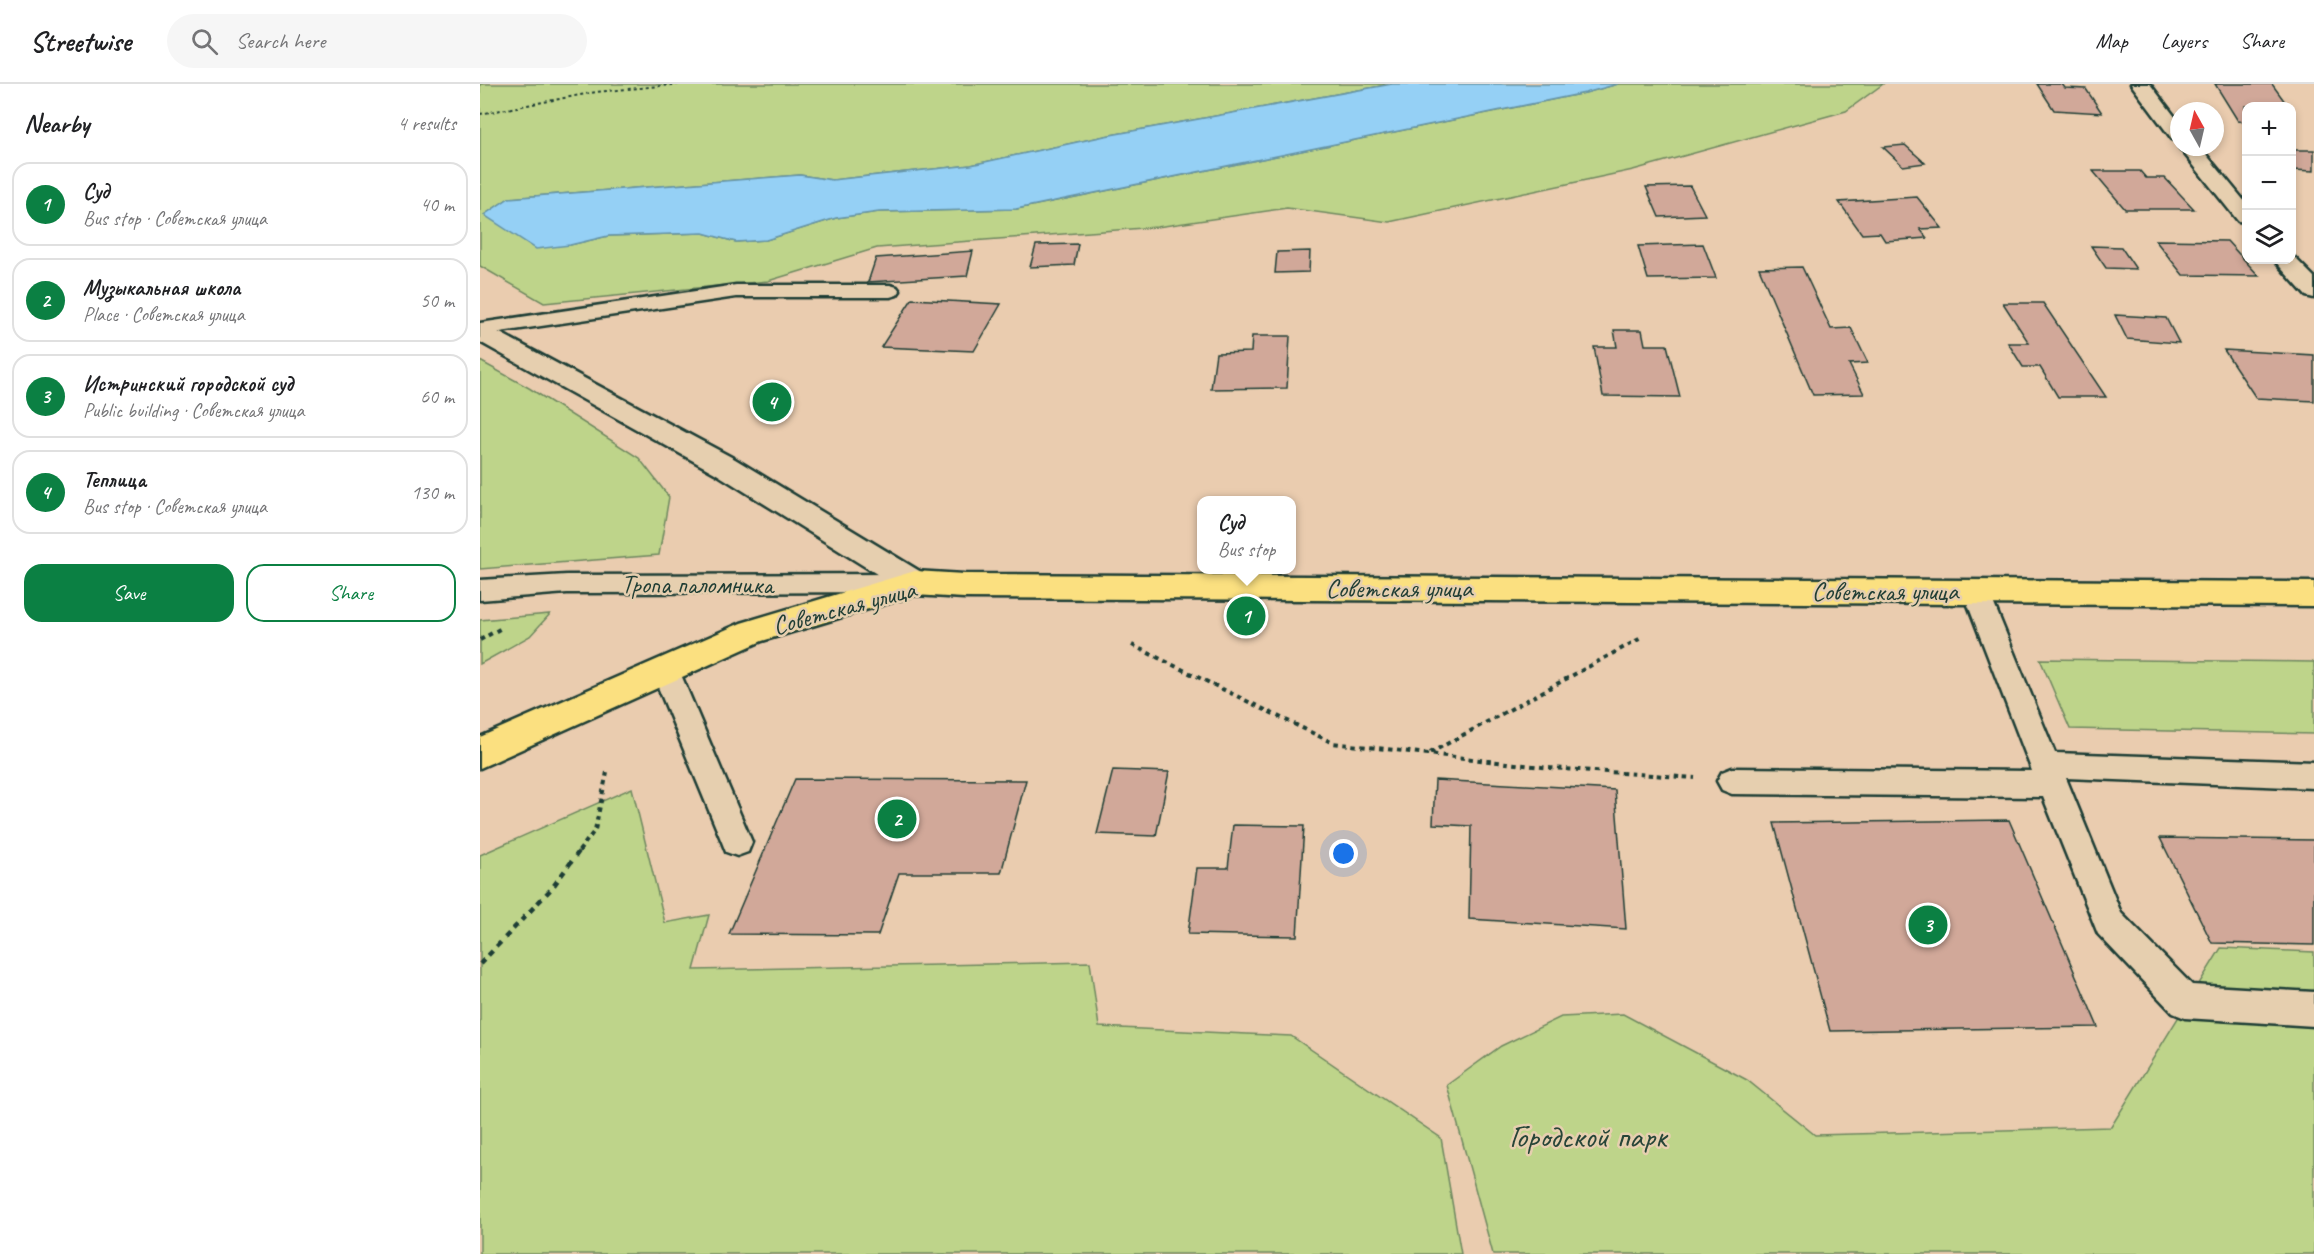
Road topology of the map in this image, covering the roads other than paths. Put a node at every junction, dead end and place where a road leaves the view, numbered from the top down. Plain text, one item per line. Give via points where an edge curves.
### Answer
1 (2140, 84) edge
2 (2170, 123) edge
3 (2197, 156) edge
4 (2242, 210) edge
5 (2289, 264) edge
6 (890, 291) dead end
7 (2314, 291) edge
8 (480, 330) edge
9 (915, 584) junction
10 (480, 590) edge
11 (1976, 592) junction
12 (2314, 594) edge
13 (664, 670) junction
14 (480, 753) edge
15 (2049, 775) junction
16 (2314, 776) edge
17 (1732, 781) road end
18 (737, 842) dead end
19 (2314, 1009) edge

1 - 2 main road
3 - 4 main road
5 - 7 main road
6 - 8 lane via 736,291
8 - 9 main road via 725,466
9 - 10 lane, Тропа паломника via 567,584
9 - 11 main road, Советская улица
9 - 13 main road, Советская улица via 752,632
11 - 12 main road, Советская улица
11 - 15 lane
13 - 14 main road, Советская улица
13 - 18 lane
15 - 16 lane
15 - 17 lane
15 - 19 lane via 2109,923 2185,1001

